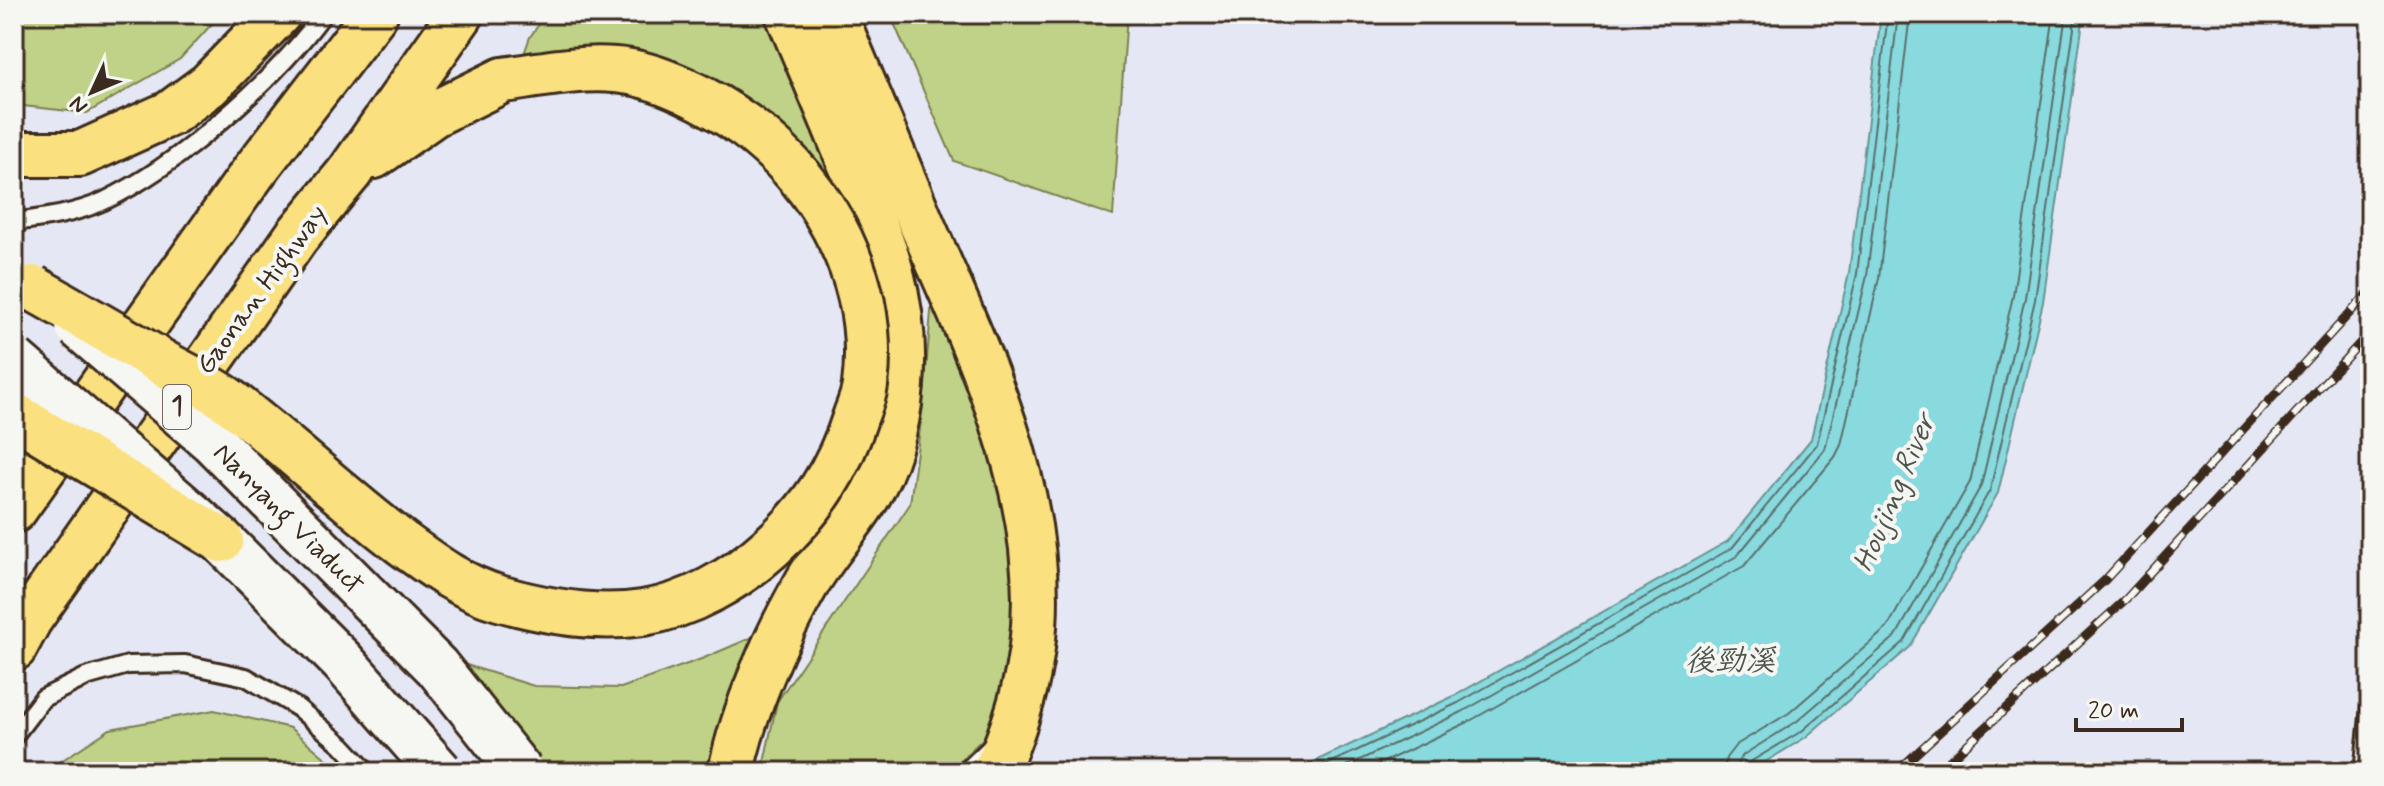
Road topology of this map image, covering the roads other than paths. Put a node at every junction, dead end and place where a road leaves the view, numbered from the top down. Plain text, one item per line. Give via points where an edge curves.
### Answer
1 (278, 14) edge
2 (323, 14) edge
3 (375, 14) edge
4 (461, 14) edge
5 (788, 14) edge
6 (834, 14) edge
7 (14, 154) edge
8 (349, 173) junction
9 (14, 222) edge
10 (33, 288) joint
11 (140, 329) junction
12 (14, 360) edge
13 (14, 415) edge
14 (14, 453) edge
15 (14, 510) edge
16 (221, 540) junction
17 (14, 648) edge
18 (2370, 708) edge
19 (1016, 721) junction
20 (14, 736) edge
21 (367, 772) edge
22 (440, 772) edge
23 (521, 772) edge
24 (731, 772) edge
25 (965, 772) edge
26 (994, 772) edge
27 (2363, 772) edge

1 - 7 main road via 209,85 171,113 80,154
2 - 9 lane via 300,45 218,123 147,176 103,201 58,217
3 - 11 main road
4 - 8 main road, Gaonan Highway / 1
5 - 24 main road via 891,272 901,383 892,443 868,495 807,582 738,737
6 - 19 main road via 979,354 1020,481 1030,525 1035,601 1028,679
8 - 10 main road, bridge via 434,114 503,80 616,70 719,107 776,150 801,177 826,213 862,296 865,387 839,464 819,497 755,562 683,601 644,613 603,615 558,612 496,598 444,574 225,399
8 - 17 main road, Gaonan Highway / 1 via 236,322
10 - 23 street, Nanyang Viaduct, bridge via 212,441 437,667
11 - 14 main road
11 - 15 main road
12 - 16 street, bridge
13 - 16 main road, bridge
16 - 22 street, bridge via 343,662
18 - 27 lane
19 - 25 lane
19 - 26 main road
20 - 21 lane via 43,698 86,677 128,665 185,664 246,677 298,708

